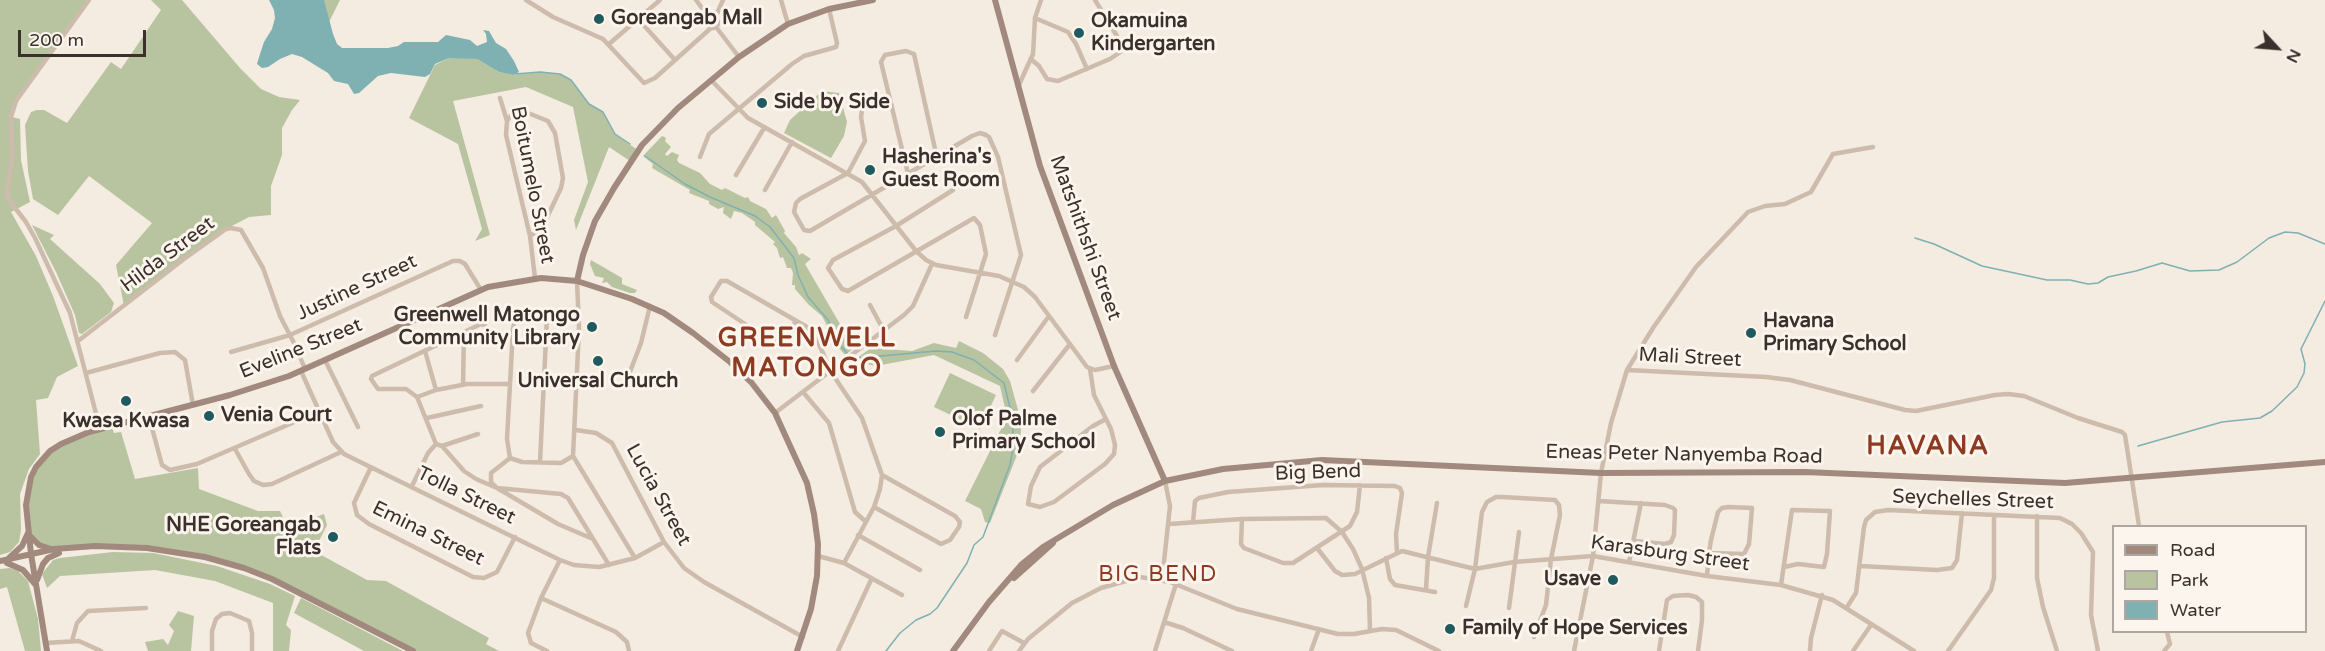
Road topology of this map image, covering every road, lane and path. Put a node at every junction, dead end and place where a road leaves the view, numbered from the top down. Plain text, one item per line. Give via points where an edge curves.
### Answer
1 (89, 0) edge
2 (526, 0) edge
3 (660, 0) edge
4 (696, 0) edge
5 (723, 0) edge
6 (781, 0) edge
7 (873, 0) edge
8 (996, 0) edge
9 (1041, 0) edge
10 (1095, 0) edge
11 (829, 9) junction
12 (1035, 18) junction
13 (712, 19) junction
14 (639, 20) junction
15 (789, 24) junction
16 (714, 28) junction
17 (609, 44) junction
18 (739, 57) junction
19 (675, 60) junction
20 (1032, 60) junction
21 (1087, 69) junction
22 (712, 81) junction
23 (1018, 87) junction
24 (500, 98) dead end
25 (889, 100) junction
26 (738, 110) junction
27 (507, 121) junction
28 (764, 128) junction
29 (792, 142) junction
30 (1873, 147) dead end
31 (700, 156) dead end
32 (937, 158) junction
33 (848, 173) junction
34 (908, 174) junction
35 (736, 175) dead end
36 (765, 190) dead end
37 (953, 190) dead end
38 (873, 195) junction
39 (896, 226) junction
40 (530, 236) junction
41 (916, 251) junction
42 (932, 264) junction
43 (981, 272) junction
44 (535, 278) junction
45 (578, 281) junction
46 (1012, 281) junction
47 (481, 290) junction
48 (870, 305) dead end
49 (650, 306) junction
50 (547, 316) junction
51 (1049, 316) junction
52 (966, 317) dead end
53 (579, 319) junction
54 (796, 321) junction
55 (485, 325) dead end
56 (884, 331) junction
57 (464, 332) junction
58 (290, 335) junction
59 (995, 335) dead end
60 (78, 341) junction
61 (1070, 344) junction
62 (425, 351) junction
63 (231, 352) dead end
64 (325, 360) junction
65 (1017, 360) dead end
66 (1114, 366) junction
67 (1090, 369) junction
68 (303, 370) junction
69 (1627, 370) junction
70 (831, 372) junction
71 (86, 373) junction
72 (628, 377) dead end
73 (510, 384) junction
74 (463, 385) junction
75 (436, 390) junction
76 (1033, 391) dead end
77 (803, 392) junction
78 (417, 397) junction
79 (193, 405) junction
80 (481, 406) dead end
81 (320, 411) junction
82 (775, 413) junction
83 (149, 417) junction
84 (427, 418) junction
85 (1106, 419) junction
86 (358, 427) dead end
87 (100, 429) junction
88 (576, 430) junction
89 (478, 434) dead end
90 (436, 444) junction
91 (442, 446) junction
92 (236, 449) junction
93 (341, 452) junction
94 (573, 456) junction
95 (510, 458) junction
96 (540, 462) junction
97 (2325, 462) edge
98 (371, 467) junction
99 (1601, 473) junction
100 (882, 475) junction
101 (2131, 479) junction
102 (1165, 481) junction
103 (1360, 485) junction
104 (412, 486) junction
105 (496, 488) junction
106 (1599, 501) junction
107 (1437, 503) dead end
108 (1641, 503) junction
109 (874, 507) junction
110 (1962, 513) junction
111 (1994, 514) junction
112 (2037, 516) junction
113 (1242, 519) junction
114 (865, 521) junction
115 (1193, 522) junction
116 (1169, 524) junction
117 (2139, 525) edge
118 (28, 532) junction
119 (1342, 532) junction
120 (1519, 532) dead end
121 (858, 535) junction
122 (515, 537) junction
123 (593, 539) junction
124 (1634, 541) junction
125 (664, 542) junction
126 (1317, 548) junction
127 (57, 551) junction
128 (1397, 553) junction
129 (1709, 553) junction
130 (31, 556) junction
131 (818, 556) junction
132 (1593, 556) junction
133 (1428, 557) junction
134 (635, 558) junction
135 (1386, 558) junction
136 (1551, 559) junction
137 (560, 560) junction
138 (4, 562) edge
139 (1514, 562) junction
140 (1629, 562) junction
141 (844, 563) junction
142 (609, 565) junction
143 (1860, 566) junction
144 (1784, 567) junction
145 (1362, 569) junction
146 (1475, 569) junction
147 (920, 570) dead end
148 (1707, 576) junction
149 (871, 580) junction
150 (1162, 580) junction
151 (1176, 584) junction
152 (1781, 585) junction
153 (37, 586) junction
154 (1426, 590) junction
155 (1435, 592) dead end
156 (1822, 595) junction
157 (902, 596) dead end
158 (541, 598) junction
159 (1466, 606) dead end
160 (146, 608) dead end
161 (1509, 608) dead end
162 (1847, 608) junction
163 (1164, 622) junction
164 (1870, 625) junction
165 (1319, 629) junction
166 (1370, 630) junction
167 (2167, 633) edge
168 (1534, 637) dead end
169 (803, 638) junction
170 (72, 641) junction
171 (45, 643) junction
172 (1024, 643) junction
173 (1431, 649) edge
174 (2165, 650) edge
175 (47, 651) edge
176 (101, 651) edge
177 (212, 651) edge
178 (252, 651) edge
179 (413, 651) edge
180 (547, 651) edge
181 (629, 651) edge
182 (797, 651) edge
183 (838, 651) edge
184 (953, 651) edge
185 (989, 651) edge
186 (1019, 651) edge
187 (1155, 651) edge
188 (1232, 651) edge
189 (1311, 651) edge
190 (1439, 651) edge
191 (1574, 651) edge
192 (1659, 651) edge
193 (1698, 651) edge
194 (1810, 651) edge
195 (1853, 651) edge
196 (1914, 651) edge
197 (1948, 651) edge
198 (2057, 651) edge
199 (2098, 651) edge

1 - 60 street via 16,101 11,117 12,160 7,193 51,271
2 - 17 street
3 - 14 street
4 - 13 street
5 - 13 street
6 - 15 street
7 - 11 main road
8 - 23 main road, Matshithshi Street
9 - 12 street
10 - 21 street via 1117,36 1121,51
11 - 15 main road
11 - 26 street via 836,47 804,56
12 - 20 street
12 - 21 street via 1068,32
13 - 16 street via 708,24
13 - 16 street via 719,23
14 - 17 street
14 - 19 street
15 - 18 main road
16 - 18 street
16 - 19 street
17 - 19 street via 644,83
18 - 22 main road
20 - 21 street via 1053,81
20 - 23 street
22 - 26 street
22 - 45 main road via 678,108 630,161 595,221
23 - 66 main road, Matshithshi Street via 1040,166
24 - 27 street, Boitumelo Street
25 - 32 street via 882,59 910,51 917,60
25 - 33 street via 869,104 862,111 865,141
25 - 34 street
26 - 28 street
26 - 31 street via 709,134
27 - 40 street, Boitumelo Street via 506,135
27 - 40 street via 512,114 528,112 548,121 555,133 563,178 561,188 542,228
28 - 29 street
28 - 35 street
29 - 33 street
29 - 36 street
30 - 69 street via 1833,154 1811,192 1785,204 1748,212 1696,267
32 - 34 street
32 - 46 street via 972,136 980,133 989,137 998,157 1021,255
33 - 38 street
33 - 38 street via 796,203 794,212 804,230 810,231
34 - 38 street
37 - 39 street
38 - 39 street
39 - 41 street
39 - 41 street via 831,262 829,271 842,289 848,291
40 - 44 street, Boitumelo Street
41 - 42 street
41 - 43 street via 974,218 980,225 986,252
42 - 43 street
42 - 56 street via 913,306
43 - 46 street
43 - 52 street
44 - 45 main road, Eveline Street
44 - 47 main road, Eveline Street
45 - 49 main road, Eveline Street
45 - 53 street
46 - 51 street via 1030,291
46 - 59 street
47 - 58 street, Justine Street via 465,264 453,261
47 - 64 main road, Eveline Street
48 - 56 street
49 - 72 street
49 - 82 main road, Eveline Street via 730,362
50 - 53 street
50 - 73 street via 525,313 515,319
50 - 96 street
51 - 61 street
51 - 65 street
53 - 88 street
54 - 54 street via 724,280 711,297 712,302 778,342
54 - 70 street via 814,333
55 - 57 street
56 - 70 street
57 - 62 street
57 - 74 street
58 - 60 street, Hilda Street via 258,259 241,230 231,228
58 - 63 street, Justine Street
58 - 68 street, Hilda Street
60 - 71 street
61 - 67 street
61 - 76 street
62 - 75 street
62 - 78 street via 371,378 378,389 406,390
64 - 68 main road, Eveline Street
64 - 86 street
66 - 67 street
66 - 102 main road, Matshithshi Street
67 - 85 street via 1094,394
68 - 79 main road, Eveline Street
68 - 81 street
69 - 99 street
69 - 101 street, Mali Street via 1790,380 1916,411 2015,394 2122,432
70 - 77 street
70 - 100 street via 865,424
71 - 79 street via 175,352 184,360
71 - 87 street
73 - 74 street
73 - 95 street
74 - 75 street
75 - 78 street
77 - 82 street
77 - 114 street via 829,423 855,512
78 - 84 street
79 - 83 main road, Eveline Street
80 - 84 street
81 - 92 street
81 - 93 street
82 - 131 main road, Eveline Street via 807,483
83 - 87 main road, Eveline Street
83 - 92 street via 165,468 197,464
84 - 90 street
85 - 85 street via 1115,445 1110,460 1054,502 1040,507 1028,504 1040,467
87 - 118 main road, Eveline Street via 61,444 36,467 26,505
88 - 94 street
88 - 125 street, Lucia Street via 597,433 612,443
89 - 91 street
90 - 91 street
90 - 104 street
91 - 105 street via 464,471
92 - 93 street via 254,481 262,485
93 - 98 street, Tolla Street
94 - 96 street via 561,464
94 - 134 street
95 - 96 street
95 - 105 street via 491,473
97 - 101 main road, Eneas Peter Nanyemba Road
98 - 104 street, Tolla Street
98 - 122 street, Emina Street via 355,498 357,515 473,577 484,578 497,572
99 - 101 main road, Eneas Peter Nanyemba Road via 1805,472 2065,483
99 - 102 main road, Eneas Peter Nanyemba Road via 1322,460 1223,469
99 - 106 street
100 - 109 street
100 - 109 street via 955,516 959,527 950,540 938,543
101 - 117 street
102 - 116 street
102 - 184 main road, Eneas Peter Nanyemba Road via 1113,505 1032,555 978,615
103 - 115 street, Big Bend via 1228,492 1199,498 1195,501
103 - 119 street via 1355,520
103 - 128 street, Big Bend via 1395,486 1402,490
104 - 122 street, Tolla Street
105 - 123 street via 558,524
105 - 123 street via 561,494 568,498
106 - 108 street
106 - 132 street
107 - 133 street
108 - 124 street
108 - 124 street via 1673,508 1674,535 1668,544
109 - 114 street
110 - 111 street, Seychelles Street
110 - 143 street, Seychelles Street via 1875,512 1864,527
110 - 143 street via 1957,560 1952,568
111 - 112 street, Seychelles Street
111 - 197 street via 1991,590
112 - 198 street via 2037,578
112 - 199 street, Seychelles Street via 2060,518 2072,524 2093,552 2092,627
113 - 115 street
113 - 119 street via 1326,518
113 - 126 street via 1241,544 1250,551 1290,563
114 - 121 street
115 - 116 street
116 - 150 street
118 - 127 main road via 39,545
118 - 130 main road, Eveline Street
118 - 138 main road via 22,546
119 - 126 street
119 - 145 street
120 - 139 street
121 - 141 street
121 - 147 street
122 - 137 street, Tolla Street
123 - 142 street
124 - 140 street
125 - 134 street, Tolla Street
125 - 169 street, Lucia Street via 692,574
126 - 145 street via 1338,574
127 - 130 main road
127 - 153 main road via 43,564
127 - 179 main road via 104,547 166,550 244,568
128 - 133 street, Karasburg Street
128 - 135 street
129 - 129 street via 1718,512 1728,507 1752,508 1749,544 1744,554
129 - 148 street
130 - 138 main road
130 - 153 main road, Eveline Street
131 - 141 street
131 - 169 main road, Eveline Street
132 - 136 street, Karasburg Street
132 - 140 street, Karasburg Street
132 - 191 street
133 - 146 street, Karasburg Street
133 - 154 street
134 - 142 street, Tolla Street
135 - 145 street
135 - 154 street via 1395,585
136 - 139 street, Karasburg Street
136 - 146 street via 1560,515 1555,500 1496,497 1487,502 1482,512
136 - 168 street via 1546,605
137 - 142 street, Tolla Street via 583,566
137 - 158 street
138 - 153 main road via 23,570
139 - 146 street, Karasburg Street
139 - 161 street
140 - 148 street, Karasburg Street
141 - 149 street
143 - 162 street, Seychelles Street via 1856,593
144 - 144 street via 1792,510 1830,511 1824,567
144 - 152 street
145 - 166 street via 1369,598
146 - 159 street
148 - 152 street, Karasburg Street
149 - 157 street
149 - 183 street
150 - 151 street
150 - 172 street via 1129,579 1087,595 1049,620
151 - 163 street
151 - 165 street via 1237,609
152 - 156 street, Karasburg Street
153 - 171 main road, Eveline Street
154 - 155 street
156 - 162 street, Karasburg Street
156 - 194 street
158 - 180 street via 528,633 531,643
158 - 181 street via 616,633 627,642
160 - 170 street via 88,610 77,623
162 - 164 street, Karasburg Street
163 - 187 street
163 - 188 street
164 - 195 street
164 - 196 street, Karasburg Street
165 - 166 street via 1346,635
165 - 189 street
166 - 173 street via 1396,630
167 - 174 street via 2170,644
169 - 182 main road, Eveline Street
170 - 171 street
170 - 176 street
171 - 175 main road, Eveline Street
172 - 185 street via 1002,631
172 - 186 street
173 - 190 street
177 - 178 street via 216,620 230,613 249,621
192 - 193 street via 1667,600 1688,595 1702,602

